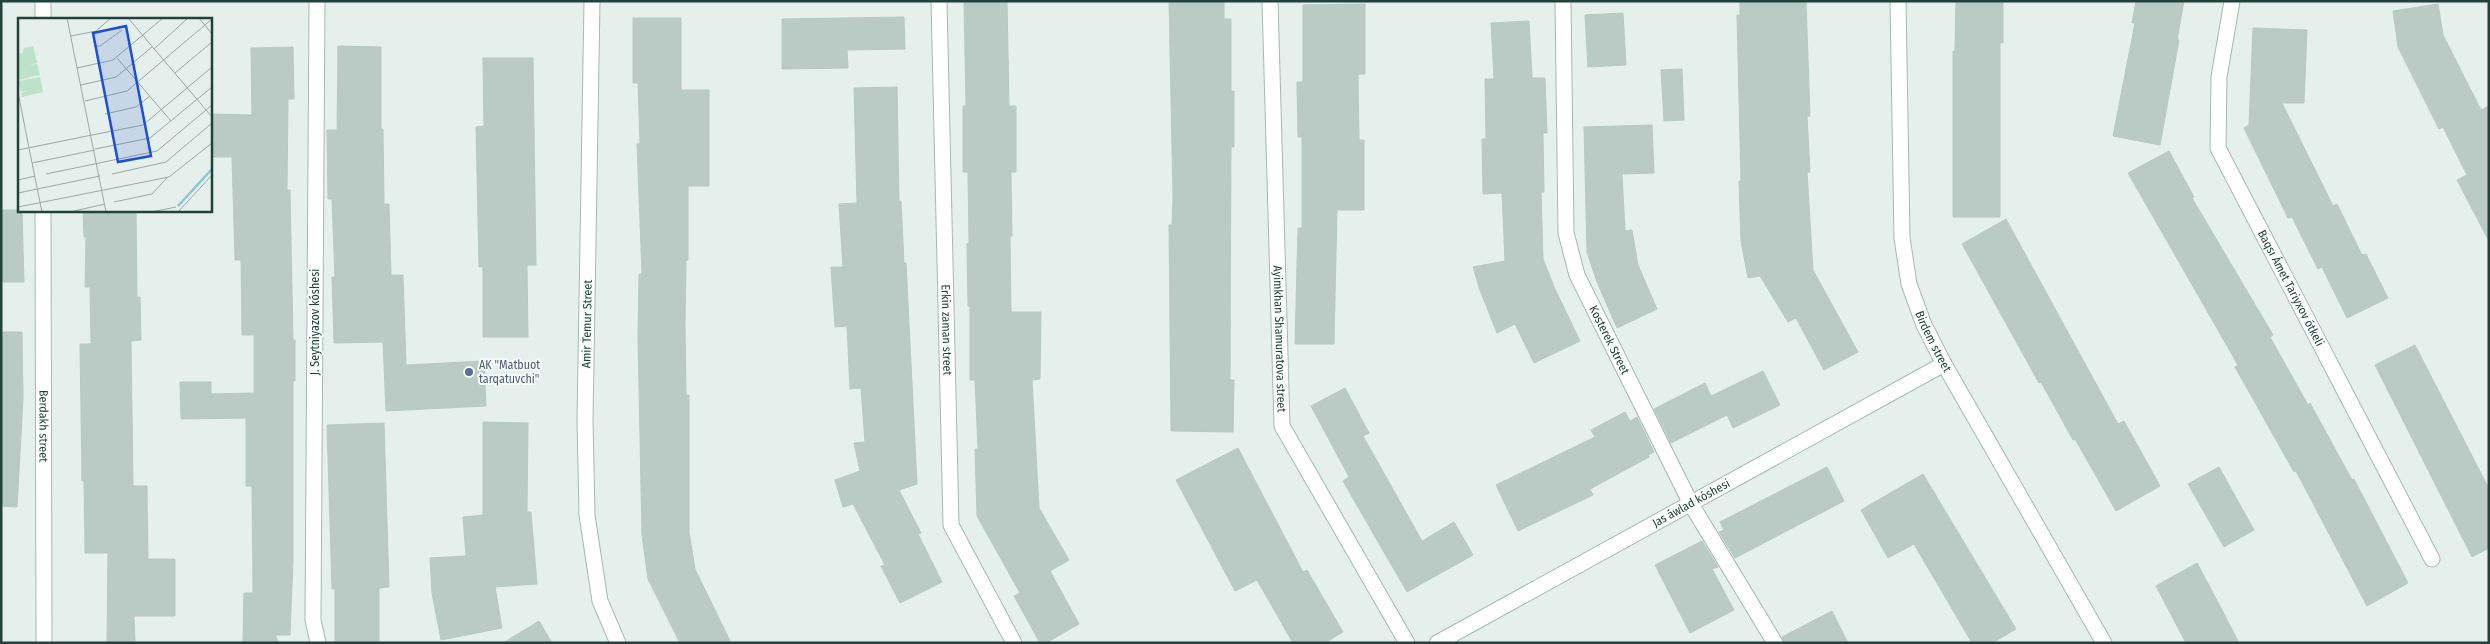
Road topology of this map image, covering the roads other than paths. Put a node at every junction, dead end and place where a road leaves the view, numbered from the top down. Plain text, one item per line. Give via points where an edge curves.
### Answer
1 (43, 1) edge
2 (317, 1) edge
3 (592, 1) edge
4 (939, 1) edge
5 (1270, 1) edge
6 (1563, 1) edge
7 (1898, 1) edge
8 (2232, 1) edge
9 (43, 18) edge
10 (43, 211) edge
11 (1944, 364) junction
12 (1691, 504) junction
13 (2432, 559) dead end
14 (44, 643) edge
15 (318, 643) edge
16 (618, 643) edge
17 (1014, 643) edge
18 (1407, 643) edge
19 (1437, 643) edge
20 (1775, 643) edge
21 (2104, 643) edge

1 - 9 street
2 - 15 street, J. Seytniyazov kóshesi via 314,620
3 - 16 street, Amir Temur Street via 587,515 600,601
4 - 17 street, Erkin zaman street via 951,524
5 - 18 street, Ayimkhan Shamuratova street via 1282,426
6 - 12 street, Kosterek Street via 1566,233 1577,275
7 - 11 street, Birdem street via 1902,238 1909,284 1924,325
8 - 13 street, Baqsı Ámet Tariyxov ótkeli via 2219,77 2218,148
10 - 14 street, Berdakh street
11 - 12 street, Jas áwlad kóshesi
11 - 21 street, Birdem street
12 - 19 street, Jas áwlad kóshesi
12 - 20 street, Kosterek Street

